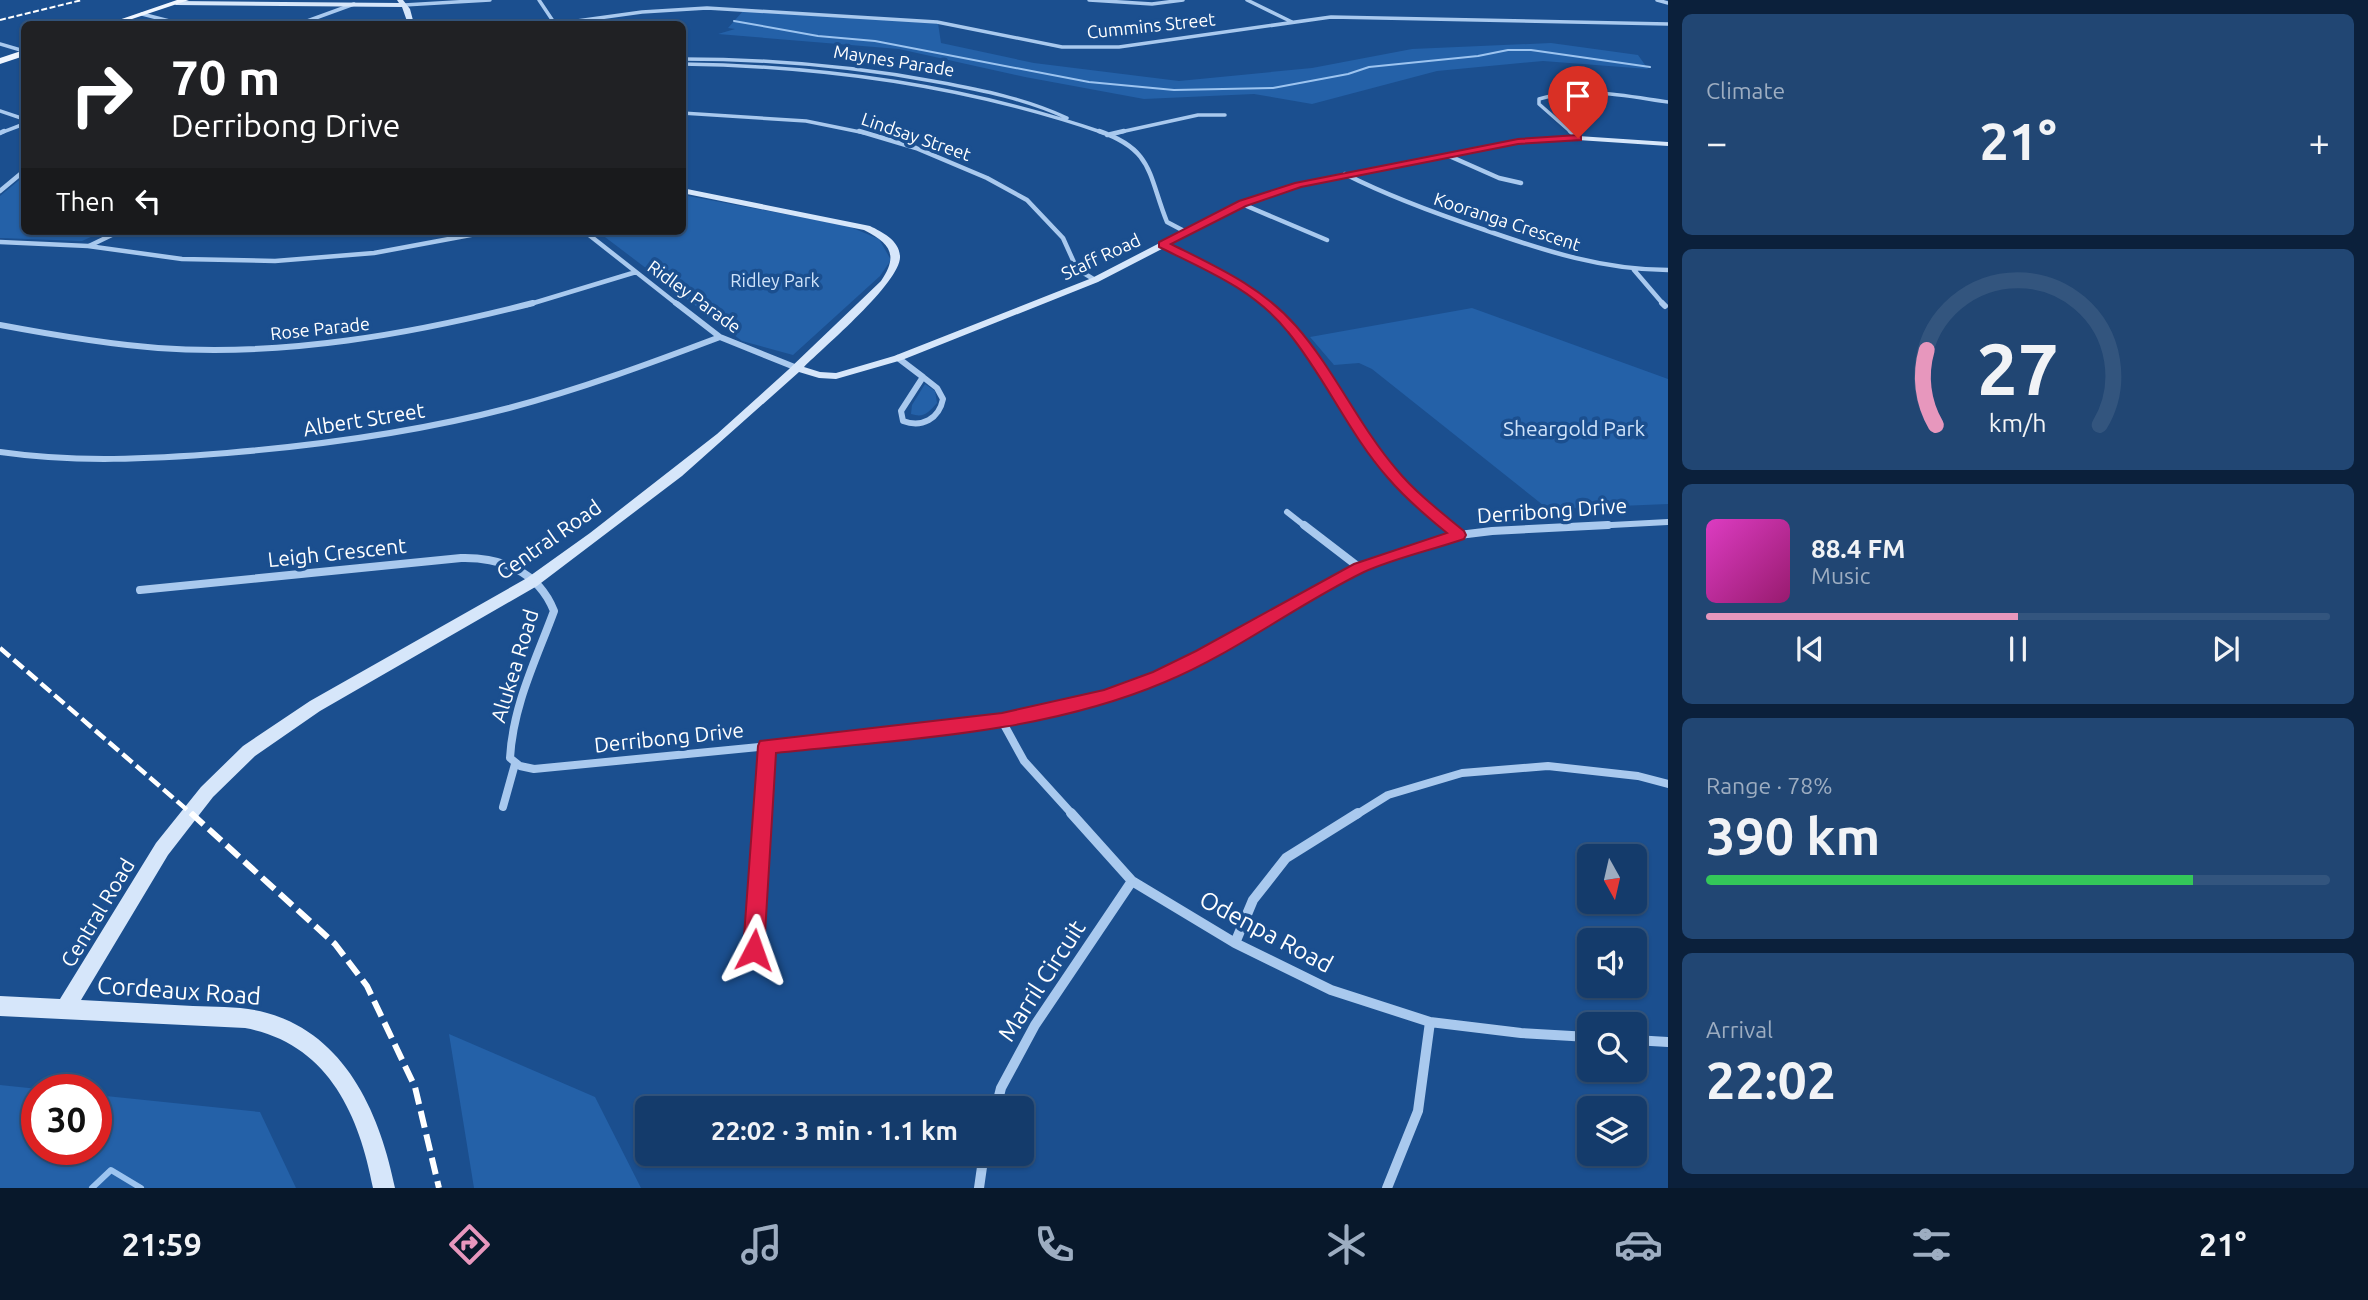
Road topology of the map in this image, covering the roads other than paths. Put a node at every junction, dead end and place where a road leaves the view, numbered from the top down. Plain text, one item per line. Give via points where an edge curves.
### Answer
1 (185, 0) edge
2 (490, 0) edge
3 (539, 0) edge
4 (1089, 0) edge
5 (1183, 0) edge
6 (1247, 0) edge
7 (1657, 0) edge
8 (402, 2) edge
9 (675, 2) dead end
10 (176, 3) junction
11 (1668, 3) edge
12 (355, 4) junction
13 (676, 9) junction
14 (142, 14) junction
15 (120, 21) edge
16 (169, 21) edge
17 (307, 21) edge
18 (410, 21) edge
19 (553, 21) edge
20 (579, 21) edge
21 (1292, 22) junction
22 (1668, 24) edge
23 (0, 44) edge
24 (21, 51) edge
25 (21, 53) edge
26 (686, 59) edge
27 (0, 61) edge
28 (686, 64) edge
29 (1668, 102) edge
30 (0, 111) edge
31 (686, 113) edge
32 (1225, 115) dead end
33 (21, 121) edge
34 (21, 123) edge
35 (1093, 130) junction
36 (0, 133) edge
37 (1107, 135) junction
38 (1578, 138) junction
39 (1668, 144) edge
40 (1447, 155) junction
41 (21, 174) edge
42 (1345, 174) junction
43 (1521, 183) dead end
44 (0, 191) edge
45 (686, 191) edge
46 (1242, 204) junction
47 (1186, 232) junction
48 (111, 235) edge
49 (471, 235) edge
50 (589, 235) edge
51 (1327, 240) dead end
52 (0, 242) edge
53 (1163, 244) junction
54 (88, 246) junction
55 (1634, 270) junction
56 (1668, 270) edge
57 (636, 272) junction
58 (1095, 280) junction
59 (1665, 306) dead end
60 (0, 326) edge
61 (720, 337) junction
62 (898, 358) junction
63 (797, 368) junction
64 (923, 377) junction
65 (0, 452) edge
66 (1287, 512) dead end
67 (1668, 522) edge
68 (1459, 535) junction
69 (1360, 568) junction
70 (532, 582) junction
71 (140, 590) dead end
72 (1002, 721) junction
73 (767, 746) junction
74 (515, 764) junction
75 (1668, 784) edge
76 (503, 807) dead end
77 (1132, 881) junction
78 (1235, 943) junction
79 (754, 950) dead end
80 (0, 1006) edge
81 (65, 1009) junction
82 (1430, 1022) junction
83 (1577, 1036) edge
84 (1647, 1041) edge
85 (1668, 1042) edge
86 (999, 1096) edge
87 (982, 1166) edge
88 (384, 1188) edge
89 (979, 1188) edge
90 (1387, 1188) edge

1 - 10 main road
2 - 8 street
3 - 19 street
4 - 5 street via 1152,4
6 - 21 street
7 - 11 street
8 - 12 main road
8 - 18 main road
9 - 13 street
10 - 12 main road
10 - 14 main road
12 - 17 street
13 - 20 street, Cummins Street
13 - 21 street, Cummins Street via 756,9 937,22 1055,47 1087,49
14 - 15 main road
14 - 16 street
21 - 22 street, Cummins Street via 1359,16
23 - 24 street
25 - 27 main road
26 - 35 street, Maynes Parade via 818,64 911,76 988,92 1057,113
28 - 35 street, Maynes Parade via 815,69 905,81 981,97
29 - 38 street via 1574,93 1539,99 1539,104
30 - 33 street
31 - 58 street, Lindsay Street via 806,121 916,148 1027,200 1055,226 1077,269
32 - 37 street via 1198,115
34 - 36 street
35 - 37 street, Maynes Parade
37 - 47 street, Maynes Parade via 1144,159 1167,222
38 - 39 main road, Staff Road
38 - 40 main road, Staff Road via 1518,142
40 - 42 main road, Staff Road
40 - 43 street
41 - 44 street
42 - 46 main road, Staff Road
42 - 55 street, Kooranga Crescent via 1383,195 1558,254
45 - 63 main road, Central Road via 852,223 877,232 892,244 897,262 890,277
46 - 47 main road, Staff Road
46 - 51 street
47 - 53 main road, Staff Road
48 - 54 street
49 - 54 street via 374,253 275,261 182,259
50 - 57 street, Ridley Parade
52 - 54 street
53 - 58 main road, Staff Road
53 - 68 street via 1246,288 1292,328 1392,474
55 - 56 street, Kooranga Crescent
55 - 59 street
57 - 60 street, Rose Parade via 537,304 449,325 340,343 149,349 52,338
57 - 61 street, Ridley Parade
58 - 62 main road, Staff Road
61 - 63 street, Ridley Parade
61 - 65 street, Albert Street via 578,389 479,416 370,438 168,458 76,459
62 - 63 main road, Staff Road via 836,376
62 - 64 street
63 - 70 main road, Central Road via 696,458
64 - 64 street via 937,388 943,404 925,424 912,425 903,421 901,414
66 - 69 street
67 - 68 street, Derribong Drive
68 - 69 street, Derribong Drive
69 - 72 street, Derribong Drive via 1159,677 1105,697
70 - 71 street, Leigh Crescent via 516,569 487,557
70 - 74 street, Alukea Road via 554,611 513,726 510,758
70 - 81 main road, Central Road via 314,705 249,751 207,792 162,849
72 - 73 street, Derribong Drive
72 - 77 street, Odenpa Road via 1024,761
73 - 74 street, Derribong Drive via 534,769
73 - 79 street
74 - 76 street, Alukea Road
75 - 78 street via 1548,766 1462,773 1388,795 1286,858 1253,900
77 - 78 street, Odenpa Road
77 - 86 street, Marril Circuit via 1035,1025
78 - 82 street, Odenpa Road via 1331,990
80 - 81 main road, Cordeaux Road
81 - 88 main road, Cordeaux Road via 245,1018 291,1033 350,1088 364,1112
82 - 83 street, Odenpa Road
82 - 90 street via 1418,1111
84 - 85 street
87 - 89 street

